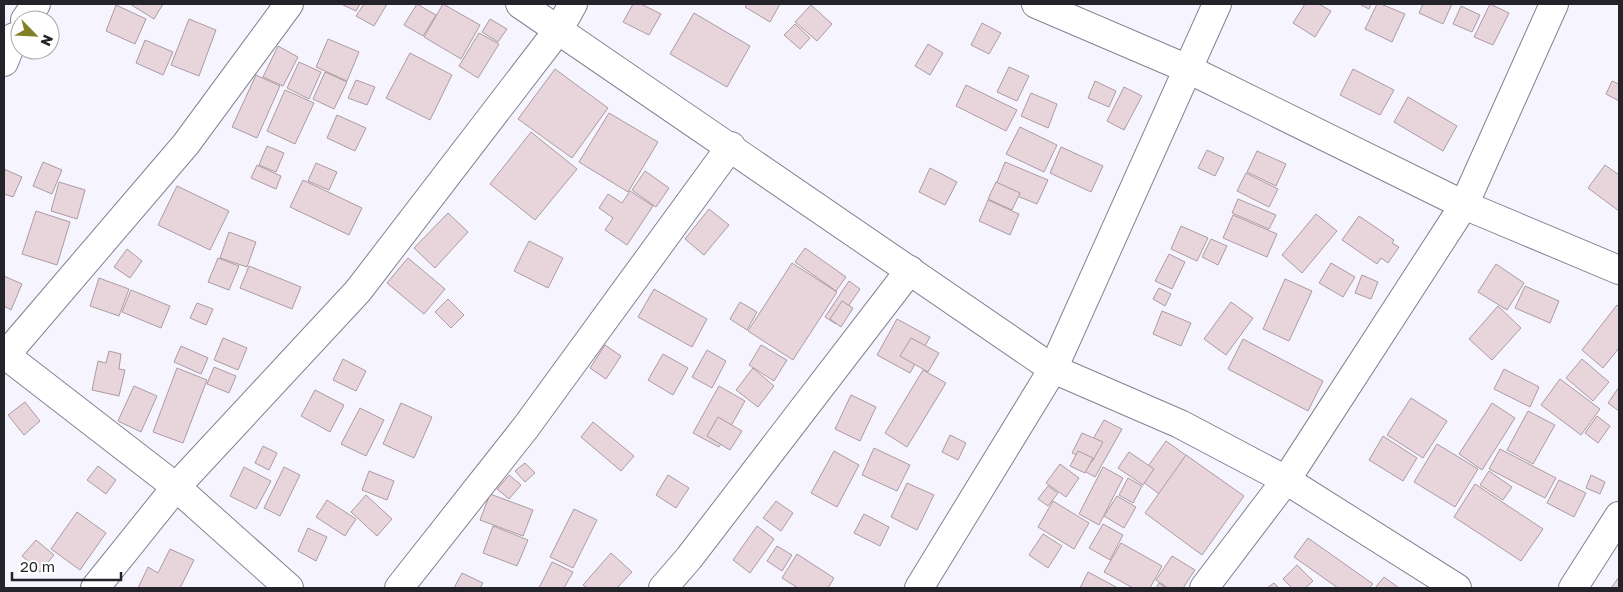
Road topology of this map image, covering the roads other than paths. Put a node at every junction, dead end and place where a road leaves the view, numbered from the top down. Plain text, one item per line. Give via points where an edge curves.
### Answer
1 (289, 4) edge
2 (520, 4) edge
3 (573, 4) edge
4 (1036, 4) edge
5 (1218, 4) edge
6 (1554, 4) edge
7 (559, 29) junction
8 (10, 48) edge
9 (4, 62) edge
10 (1188, 69) junction
11 (731, 146) junction
12 (1464, 205) junction
13 (910, 270) junction
14 (1619, 270) edge
15 (4, 355) edge
16 (1053, 368) junction
17 (1286, 480) junction
18 (176, 487) junction
19 (1619, 516) edge
20 (95, 588) edge
21 (290, 588) edge
22 (399, 588) edge
23 (663, 588) edge
24 (919, 588) edge
25 (1204, 588) edge
26 (1457, 588) edge
27 (1573, 588) edge

1 - 15 street via 186,144
2 - 7 street
3 - 7 street
4 - 10 street
5 - 10 street
6 - 12 street
7 - 11 street
7 - 18 street via 358,291
8 - 9 street
10 - 12 street
10 - 16 street
11 - 13 street
11 - 22 street via 526,427
12 - 14 street
12 - 17 street
13 - 16 street
13 - 23 street
15 - 18 street
16 - 17 street via 1180,424
16 - 24 street
17 - 25 street
17 - 26 street
18 - 20 street
18 - 21 street
19 - 27 street

